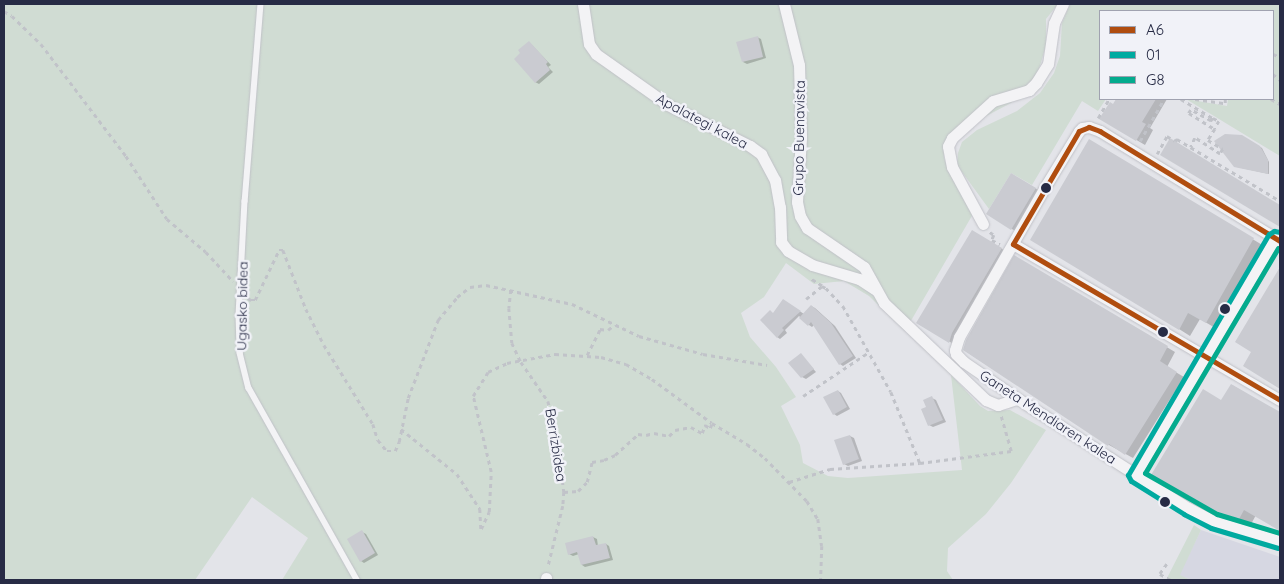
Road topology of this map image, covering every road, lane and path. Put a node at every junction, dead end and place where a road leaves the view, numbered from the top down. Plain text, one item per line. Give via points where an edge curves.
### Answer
1 (261, 4) edge
2 (582, 4) edge
3 (784, 4) edge
4 (1063, 4) edge
5 (4, 11) edge
6 (1108, 100) edge
7 (1163, 100) edge
8 (1183, 100) edge
9 (1202, 100) edge
10 (1225, 100) edge
11 (1213, 118) junction
12 (1097, 119) dead end
13 (1215, 129) junction
14 (1138, 144) dead end
15 (1190, 147) junction
16 (1156, 156) dead end
17 (1280, 201) edge
18 (985, 227) joint
19 (1278, 239) edge
20 (1009, 241) junction
21 (804, 274) dead end
22 (822, 286) junction
23 (241, 290) junction
24 (511, 290) junction
25 (876, 290) junction
26 (806, 299) dead end
27 (614, 325) junction
28 (868, 352) junction
29 (587, 355) junction
30 (1207, 356) junction
31 (521, 362) junction
32 (767, 365) dead end
33 (803, 396) dead end
34 (1017, 399) junction
35 (1280, 400) edge
36 (998, 405) junction
37 (712, 423) junction
38 (401, 429) junction
39 (920, 463) junction
40 (1135, 475) junction
41 (789, 482) junction
42 (564, 492) junction
43 (1280, 542) edge
44 (1167, 564) dead end
45 (546, 579) edge
46 (357, 580) edge
47 (821, 580) edge
48 (1171, 580) edge

1 - 23 lane, Ugasko bidea
2 - 25 street, Apalategi kalea via 589,44 596,54 668,105 761,154 775,180 781,242 788,251 812,265 859,280
3 - 25 street, Grupo Buenavista via 799,65 801,138 797,202 800,216 816,236 864,267
4 - 18 street via 1054,23 1048,64 1036,83 1029,90 993,101 952,138 948,146 952,167
5 - 23 path via 41,44 126,156 167,219 206,252
6 - 12 path
7 - 14 path
8 - 11 path
9 - 10 path via 1224,103
11 - 13 path via 1219,121
11 - 13 path via 1211,122 1191,110 1189,113
13 - 15 path via 1208,140 1222,149 1220,154 1195,138
15 - 16 path via 1167,136
15 - 17 path
18 - 20 path via 994,235 992,240 1000,244
19 - 20 street via 1100,131 1089,128 1079,131
19 - 30 street
20 - 30 street
20 - 34 street, Ganeta Mendiaren kalea via 955,350 964,362
21 - 22 path
22 - 26 path
22 - 28 path via 843,306
23 - 38 path via 250,300 255,300 279,250 283,250 324,346 373,424 378,440 388,451 395,451
23 - 46 lane, Ugasko bidea via 240,353 249,388
24 - 27 path via 572,304
24 - 31 path, Berrizbidea via 508,308 512,344
24 - 38 path via 486,285 470,287 438,320 408,398
25 - 36 street, Grupo Buenavista via 884,303 986,400
27 - 29 path via 608,330 600,328
27 - 32 path via 639,336 703,354
28 - 33 path
28 - 39 path via 891,392
29 - 31 path via 555,354
29 - 37 path via 626,364 652,378
30 - 35 street
30 - 40 street
31 - 38 path via 507,363 488,372 473,396 491,472 489,512 481,529 480,509 457,474
31 - 42 path, Berrizbidea via 548,401 556,425
34 - 36 street
34 - 40 street, Ganeta Mendiaren kalea
36 - 39 path via 1011,451
37 - 41 path via 747,444
37 - 42 path via 710,428 705,425 702,433 691,427 675,430 669,436 638,434 615,455 592,462 587,482 578,492
39 - 41 path via 830,469
40 - 43 street, Ganeta Mendiaren kalea via 1214,521
41 - 47 path via 818,519 822,546
42 - 45 path, Berrizbidea
44 - 48 path via 1160,574

